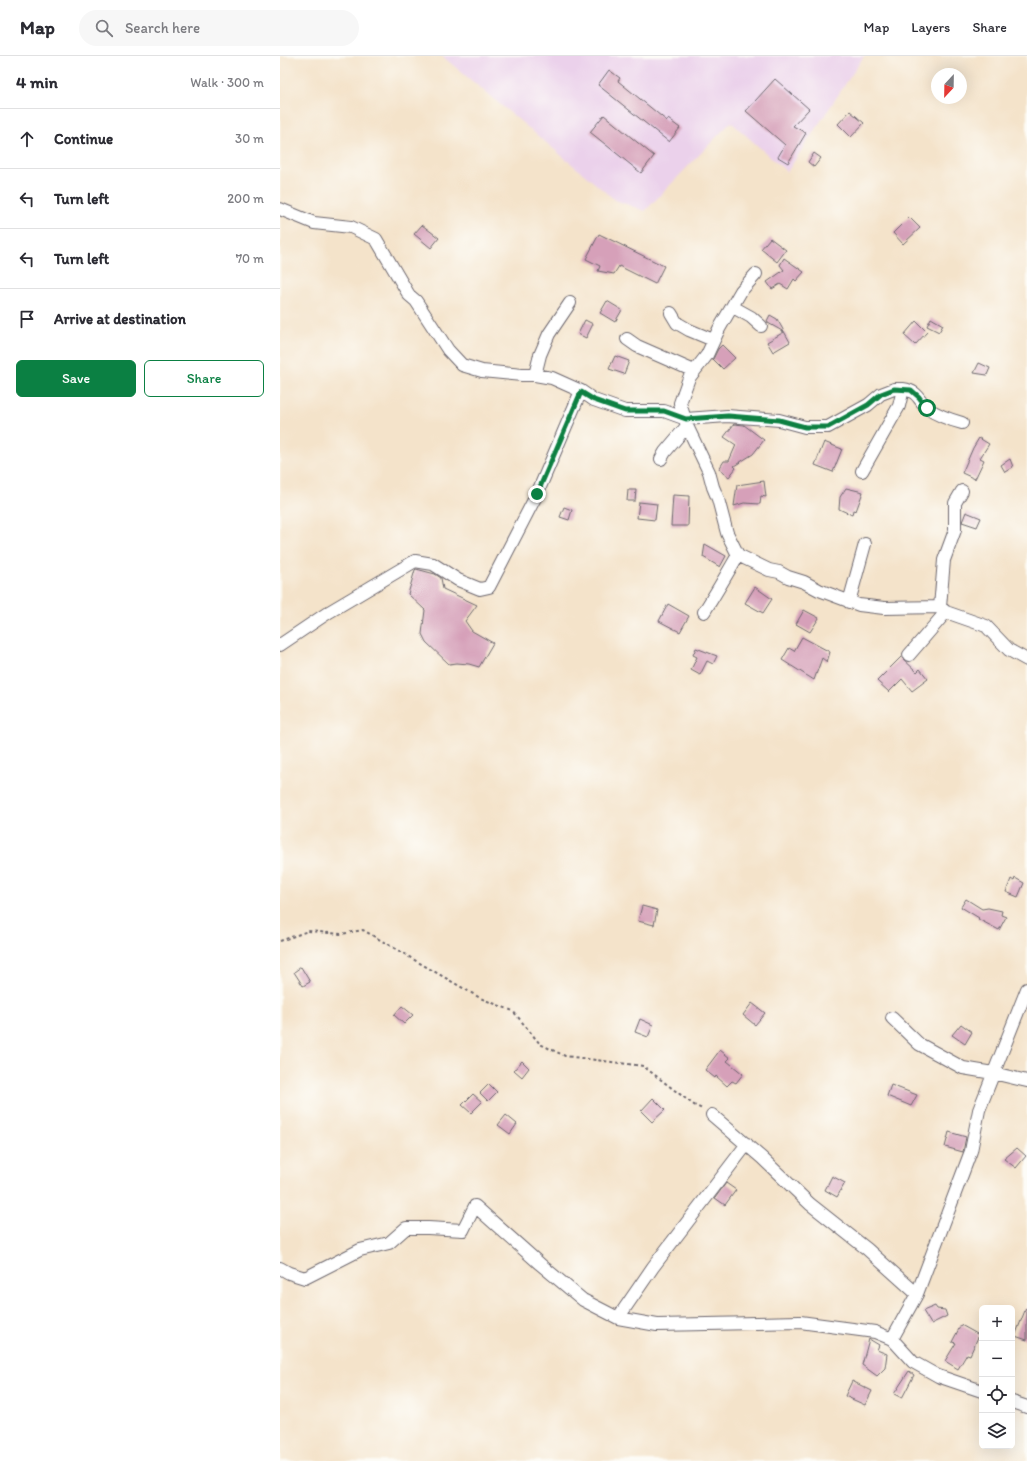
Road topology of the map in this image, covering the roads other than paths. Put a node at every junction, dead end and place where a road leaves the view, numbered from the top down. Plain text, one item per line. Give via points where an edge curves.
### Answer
1 (280, 209) edge
2 (756, 274) dead end
3 (570, 303) dead end
4 (733, 307) junction
5 (671, 313) dead end
6 (761, 326) dead end
7 (627, 339) dead end
8 (713, 340) junction
9 (694, 371) junction
10 (535, 375) junction
11 (903, 389) junction
12 (581, 392) junction
13 (686, 422) junction
14 (962, 423) dead end
15 (661, 459) dead end
16 (862, 471) dead end
17 (962, 491) dead end
18 (865, 544) dead end
19 (738, 555) junction
20 (849, 602) junction
21 (943, 610) junction
22 (704, 612) dead end
23 (280, 645) edge
24 (909, 655) dead end
25 (1027, 660) edge
26 (1027, 989) edge
27 (892, 1018) dead end
28 (993, 1072) junction
29 (1027, 1081) edge
30 (712, 1115) road end
31 (747, 1144) junction
32 (280, 1268) edge
33 (917, 1294) junction
34 (618, 1318) junction
35 (892, 1338) junction
36 (979, 1390) edge
37 (1015, 1403) edge
38 (1027, 1407) edge

1 - 10 street via 314,223 351,227 376,239 409,295 416,301 448,350 462,365 482,371
2 - 4 street via 741,291
3 - 10 street via 549,334
4 - 6 street
4 - 8 street
5 - 8 street via 677,323
7 - 9 street via 637,346
8 - 9 street via 707,355
9 - 13 street via 680,403
10 - 12 street via 552,378
11 - 13 street via 881,394 868,405 828,427 805,427 779,420 728,416
11 - 14 street via 911,390 927,408
11 - 16 street via 899,406
12 - 13 street via 594,400 625,411 664,411
12 - 23 street via 537,494 490,587 480,589 458,580 433,564 415,561 329,612
13 - 15 street
13 - 19 street via 709,472 727,533
17 - 21 street via 955,504 955,530 944,560
18 - 20 street
19 - 20 street
19 - 22 street
20 - 21 street via 884,608
21 - 24 street
21 - 25 street via 986,626 1009,650
26 - 28 street
27 - 28 street via 919,1044 950,1062 963,1068
28 - 29 street
28 - 33 street via 979,1110 971,1151
30 - 31 street
31 - 33 street via 810,1204 867,1249
31 - 34 street via 653,1267
32 - 34 street via 305,1278 360,1250 389,1243 406,1228 462,1230 475,1206 584,1300
33 - 35 street
34 - 35 street via 657,1325 800,1322 875,1332
35 - 36 street via 913,1362 938,1376
37 - 38 street

